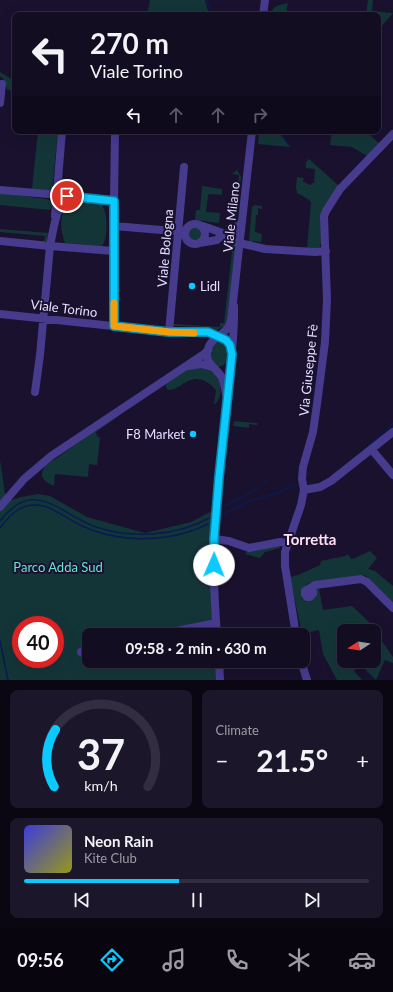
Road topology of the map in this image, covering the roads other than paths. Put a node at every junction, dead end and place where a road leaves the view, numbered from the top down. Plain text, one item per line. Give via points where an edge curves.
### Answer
1 (267, 0) edge
2 (264, 12) edge
3 (2, 84) dead end
4 (0, 103) edge
5 (62, 134) edge
6 (115, 134) edge
7 (252, 134) edge
8 (393, 134) edge
9 (184, 167) dead end
10 (0, 190) edge
11 (56, 194) junction
12 (45, 195) junction
13 (69, 197) junction
14 (114, 201) junction
15 (55, 205) junction
16 (55, 220) junction
17 (242, 222) junction
18 (114, 226) junction
19 (203, 226) junction
20 (182, 232) junction
21 (221, 233) junction
22 (0, 242) edge
23 (240, 242) junction
24 (199, 244) junction
25 (50, 246) junction
26 (114, 251) junction
27 (326, 251) junction
28 (234, 306) junction
29 (0, 314) edge
30 (44, 318) junction
31 (114, 326) junction
32 (169, 332) junction
33 (197, 333) junction
34 (219, 337) junction
35 (209, 348) junction
36 (231, 351) junction
37 (230, 361) junction
38 (182, 368) junction
39 (214, 368) junction
40 (35, 392) dead end
41 (226, 404) junction
42 (393, 432) edge
43 (372, 450) junction
44 (393, 476) edge
45 (304, 490) junction
46 (0, 507) edge
47 (214, 539) junction
48 (287, 543) junction
49 (310, 589) dead end
50 (393, 608) edge
51 (216, 623) junction
52 (191, 628) edge
53 (216, 628) edge
54 (295, 628) edge
55 (219, 668) edge
56 (303, 668) edge
57 (220, 680) edge
58 (307, 680) edge

1 - 2 street
3 - 4 street
5 - 11 street
6 - 14 street
7 - 17 street, Viale Milano
8 - 27 street, Via Giuseppe Fè via 344,186 326,211
9 - 20 street, Viale Bologna
10 - 12 street
11 - 12 street
11 - 13 street
11 - 15 street
12 - 15 street via 53,198
13 - 14 street
13 - 16 street via 64,199
14 - 18 street
15 - 16 street
16 - 25 street
17 - 21 street via 232,234
17 - 23 street, Viale Milano
18 - 20 street
18 - 26 street
19 - 20 street via 193,223
19 - 21 street
19 - 24 street via 206,233
20 - 24 street via 189,242
20 - 32 street, Viale Bologna
21 - 23 street via 226,239
21 - 24 street via 217,240
22 - 25 street
23 - 27 street via 265,249
23 - 28 street, Viale Milano
25 - 26 street
25 - 30 street
26 - 31 street
27 - 45 street, Via Giuseppe Fè via 325,342 314,432 302,479
28 - 34 street, Viale Milano via 229,326
28 - 36 street, Viale Milano
29 - 30 street, Viale Torino
30 - 31 street, Viale Torino
30 - 40 street
31 - 32 street, Viale Torino
32 - 33 street, Viale Torino
33 - 34 street, Viale Torino via 208,332
33 - 35 street via 205,337
34 - 35 street, Viale Milano
34 - 36 street via 227,341
35 - 38 street
35 - 39 street, Viale Milano via 208,360
36 - 37 street, Viale Milano
37 - 39 street via 224,369
37 - 41 street, Viale Milano
38 - 39 street via 198,364
38 - 46 street via 46,459 24,479
39 - 41 street, Viale Milano via 221,375
41 - 47 street, Viale Milano
42 - 43 street
43 - 44 street
43 - 45 street via 332,482
45 - 48 street, Via Giuseppe Fè
47 - 48 street via 249,548
47 - 51 street, Viale Milano
48 - 54 street, Via Giuseppe Fè via 285,566
49 - 50 street via 315,585 361,579
51 - 52 street
51 - 53 street, Viale Milano
55 - 57 street
56 - 58 street

